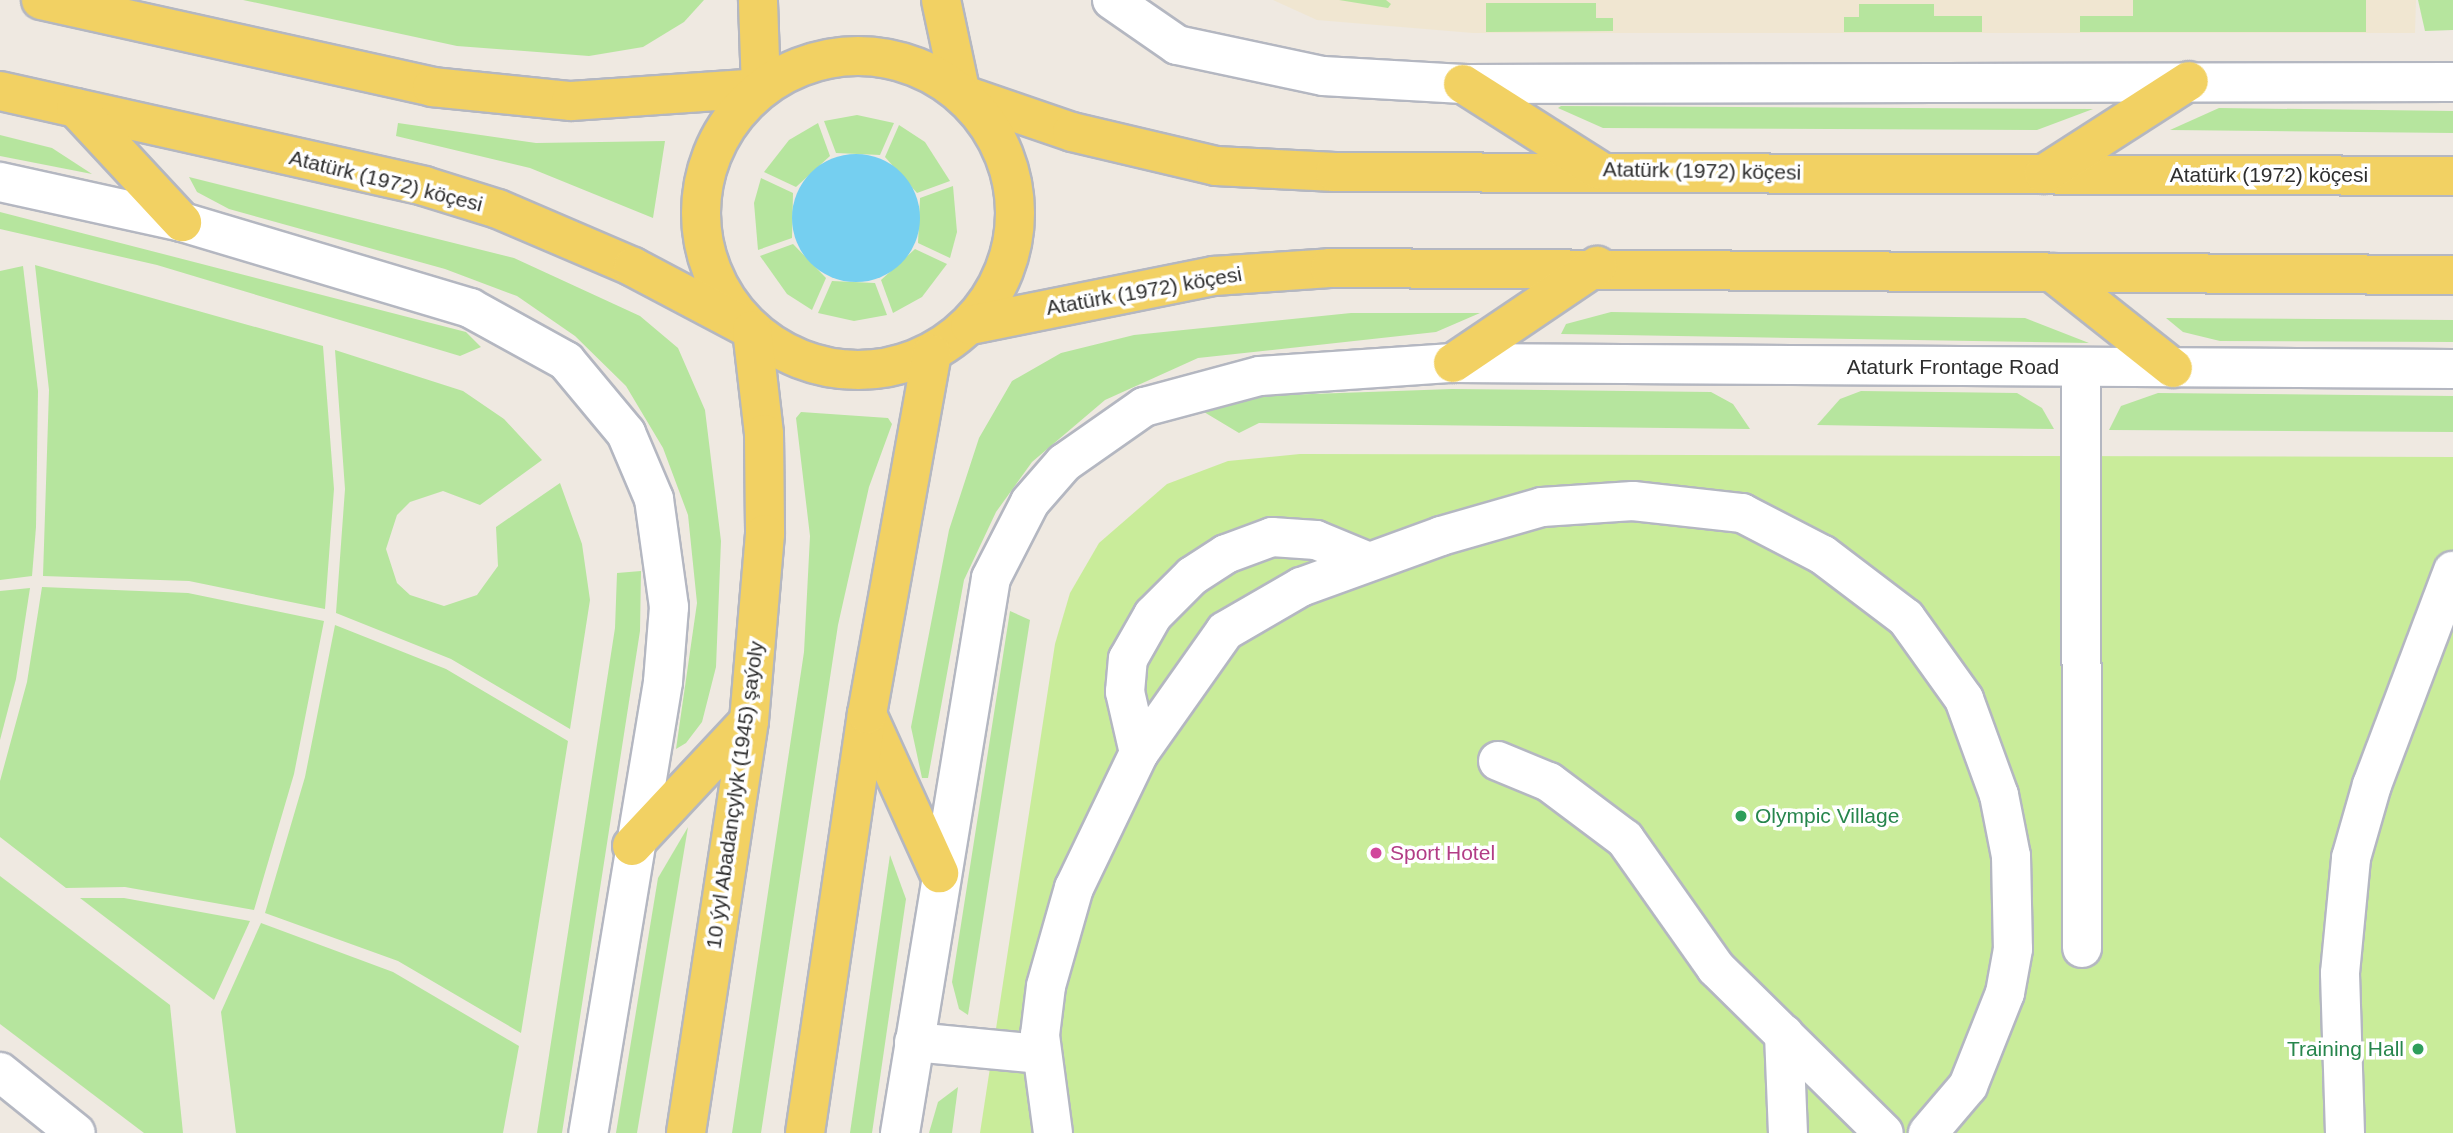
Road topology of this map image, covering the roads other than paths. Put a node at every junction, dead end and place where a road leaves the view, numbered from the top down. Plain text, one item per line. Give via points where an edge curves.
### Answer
1 (41, 0) edge
2 (758, 0) edge
3 (941, 0) edge
4 (1112, 0) edge
5 (111, 6) edge
6 (2189, 81) junction
7 (2453, 82) edge
8 (1464, 84) junction
9 (761, 88) junction
10 (0, 91) edge
11 (961, 94) junction
12 (76, 108) junction
13 (1597, 169) junction
14 (2044, 174) junction
15 (2453, 176) edge
16 (0, 182) edge
17 (182, 222) junction
18 (1597, 266) junction
19 (2053, 273) junction
20 (2453, 275) edge
21 (970, 325) junction
22 (752, 330) junction
23 (932, 354) junction
24 (1453, 363) junction
25 (2081, 368) junction
26 (2173, 368) junction
27 (2453, 369) edge
28 (1369, 562) junction
29 (2453, 571) edge
30 (867, 714) junction
31 (749, 721) junction
32 (1139, 753) junction
33 (1498, 761) dead end
34 (632, 846) junction
35 (939, 873) junction
36 (2082, 948) dead end
37 (1784, 1034) junction
38 (914, 1042) junction
39 (1041, 1054) junction
40 (0, 1072) edge
41 (76, 1133) edge
42 (588, 1133) edge
43 (686, 1133) edge
44 (805, 1133) edge
45 (900, 1133) edge
46 (1053, 1133) edge
47 (1788, 1133) edge
48 (1884, 1133) edge
49 (1928, 1133) edge
50 (2345, 1133) edge

1 - 5 main road
2 - 9 main road
3 - 11 main road
4 - 8 street via 1148,30 1203,54 1324,76
5 - 9 main road via 445,89 571,100
6 - 7 street
6 - 8 street
6 - 14 main road
8 - 13 main road
9 - 11 main road via 798,67 840,56 883,58 925,70
9 - 22 main road via 724,129 704,180 702,234 718,287
10 - 12 main road, Atatürk (1972) köçesi
11 - 13 main road, Atatürk (1972) köçesi via 1072,132 1216,166 1335,172
11 - 21 main road via 994,133 1012,181 1014,233 1000,282
12 - 17 main road
12 - 22 main road, Atatürk (1972) köçesi via 498,209 633,267
13 - 14 main road, Atatürk (1972) köçesi
14 - 15 main road, Atatürk (1972) köçesi
16 - 17 street
17 - 34 street via 505,322 566,361 608,406 654,499 668,573 663,682
18 - 19 main road, Atatürk (1972) köçesi
18 - 21 main road, Atatürk (1972) köçesi via 1254,272
18 - 24 main road
19 - 20 main road, Atatürk (1972) köçesi
19 - 26 main road
21 - 23 main road
22 - 23 main road via 792,357 838,370 886,369
22 - 31 main road, 10 ýyl Abadançylyk (1945) şaýoly via 764,434 765,534
23 - 30 main road
24 - 25 street, Ataturk Frontage Road
24 - 35 street via 1224,381 1144,407 1064,463 1030,502 991,578
25 - 26 street, Ataturk Frontage Road
25 - 36 street
26 - 27 street, Ataturk Frontage Road
28 - 32 street via 1301,587 1225,631
28 - 32 street via 1316,540 1272,537 1226,554 1192,576 1153,615 1128,659 1125,692
28 - 49 street via 1542,507 1693,505 1742,513 1780,530 1906,618 1939,657 1984,745 2009,844 2014,904 2006,993 1992,1031 1968,1086
29 - 50 street via 2372,785 2351,858 2340,973
30 - 35 main road
30 - 44 main road
31 - 34 main road
31 - 43 main road, 10 ýyl Abadançylyk (1945) şaýoly
32 - 39 street via 1074,888 1046,986
33 - 37 street via 1549,782 1625,839 1716,968
34 - 42 street
35 - 38 street
37 - 47 street
37 - 48 street
38 - 39 street
38 - 45 street
39 - 46 street
40 - 41 street

